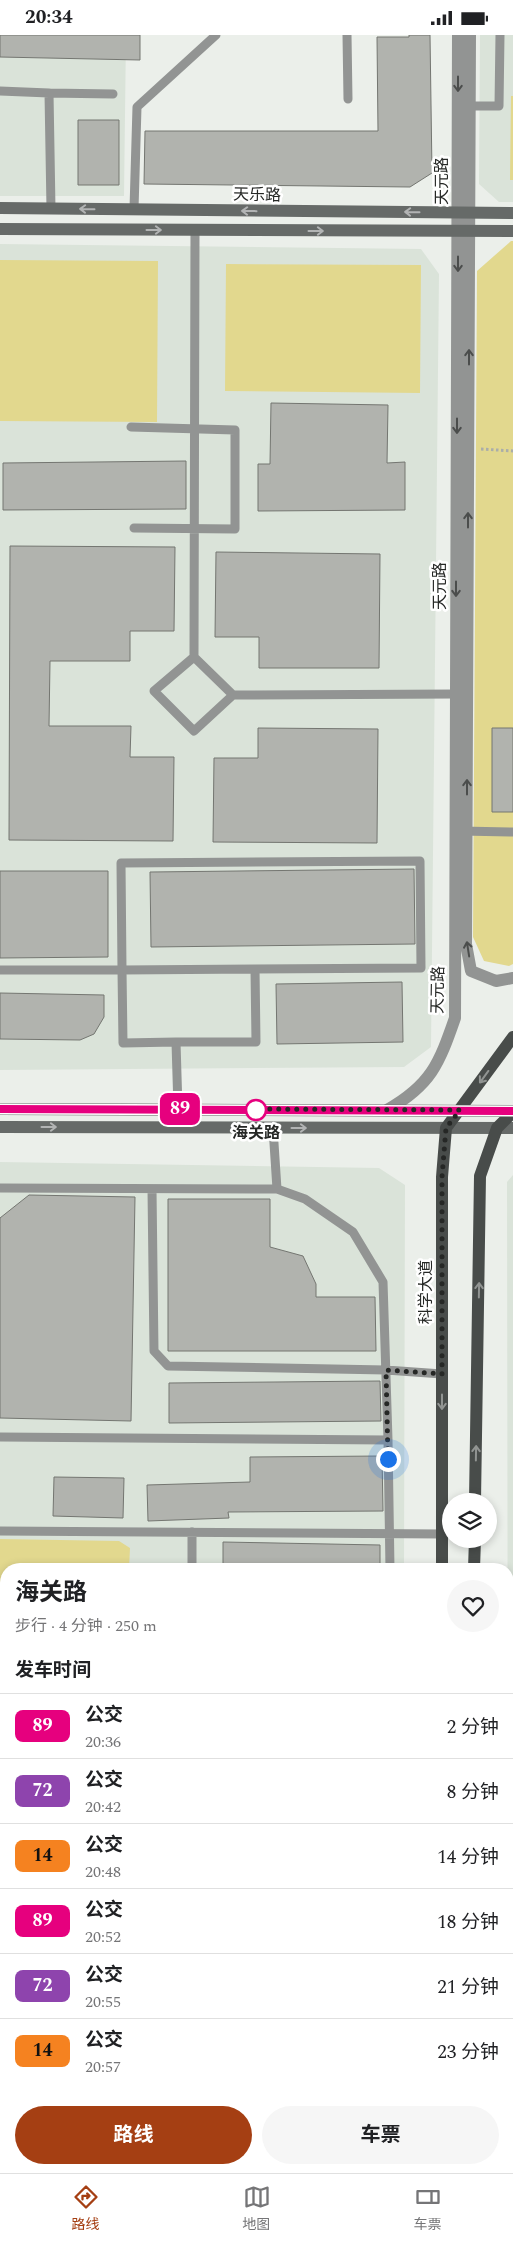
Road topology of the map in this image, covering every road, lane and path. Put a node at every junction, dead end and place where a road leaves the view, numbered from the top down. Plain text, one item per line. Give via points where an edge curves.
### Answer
1 (216, 35) edge
2 (348, 35) edge
3 (458, 35) edge
4 (470, 35) edge
5 (500, 35) edge
6 (0, 91) edge
7 (49, 93) junction
8 (113, 94) dead end
9 (348, 99) dead end
10 (464, 105) junction
11 (0, 208) edge
12 (51, 209) junction
13 (134, 209) junction
14 (464, 213) junction
15 (513, 213) edge
16 (0, 229) edge
17 (195, 230) junction
18 (464, 231) junction
19 (513, 231) edge
20 (131, 427) dead end
21 (195, 429) junction
22 (469, 449) junction
23 (513, 451) edge
24 (134, 528) dead end
25 (195, 528) junction
26 (194, 657) junction
27 (456, 694) junction
28 (233, 695) junction
29 (461, 831) junction
30 (513, 832) edge
31 (255, 969) junction
32 (0, 970) edge
33 (122, 970) junction
34 (513, 978) edge
35 (513, 1037) edge
36 (176, 1042) junction
37 (0, 1109) edge
38 (178, 1109) junction
39 (387, 1110) junction
40 (460, 1110) junction
41 (513, 1111) edge
42 (0, 1127) edge
43 (274, 1128) junction
44 (446, 1128) junction
45 (497, 1128) junction
46 (513, 1128) edge
47 (0, 1188) edge
48 (152, 1189) junction
49 (277, 1189) junction
50 (386, 1370) junction
51 (442, 1374) junction
52 (0, 1437) edge
53 (388, 1440) junction
54 (442, 1493) edge
55 (475, 1493) edge
56 (0, 1531) edge
57 (192, 1532) junction
58 (390, 1534) junction
59 (442, 1534) edge
60 (442, 1548) edge
61 (475, 1548) edge
62 (192, 1563) edge
63 (390, 1563) edge
64 (442, 1563) edge
65 (474, 1563) edge

1 - 13 lane via 137,107
2 - 9 lane
3 -> 10 street, 天元路
4 - 10 street, 天元路
5 - 10 lane via 499,106
6 - 7 lane
7 - 8 lane
7 - 12 lane
10 - 14 street, 天元路
11 - 12 street, 天乐路
13 -> 12 street, 天乐路
14 -> 13 street, 天乐路
14 - 15 street, 天乐路
14 - 18 street, 天元路
16 -> 17 street
17 -> 18 street
17 - 21 lane
18 - 19 street
22 -> 18 street, 天元路
18 -> 27 street, 天元路
20 - 21 lane
21 - 25 lane
21 - 25 lane via 235,430 235,529
22 - 23 path
29 -> 22 street, 天元路
24 - 25 lane
25 - 26 lane
26 - 28 lane
26 - 28 lane via 154,691 194,731
27 - 28 lane
27 - 29 street, 天元路
29 - 30 lane
34 -> 29 street, 天元路 via 496,981 471,971 466,944
29 - 39 street, 天元路 via 455,1018 443,1054 423,1084 410,1097
31 - 33 lane
31 - 33 lane via 421,968 420,861 121,863
31 - 36 lane via 256,1042
32 - 33 lane
33 - 36 lane via 123,1043
35 -> 40 main road
36 - 38 lane
37 - 38 street
38 - 39 street
39 - 40 street
40 - 41 street
40 - 44 main road
41 - 45 main road
42 -> 43 street
43 -> 44 street
43 - 49 lane
44 - 45 street
44 - 51 main road, 科学大道 via 442,1177
45 - 46 street
55 -> 45 main road via 480,1176
47 - 48 lane
48 - 49 lane
48 - 50 lane via 154,1351 168,1366
49 - 50 lane via 305,1199 353,1232 383,1281
50 - 51 lane
50 - 53 lane
51 -> 54 main road, 科学大道
52 - 53 lane
53 - 58 lane
56 - 57 lane
57 - 58 lane
57 - 62 lane
58 - 59 lane
58 - 63 lane
60 - 64 main road, 科学大道
61 - 65 main road

